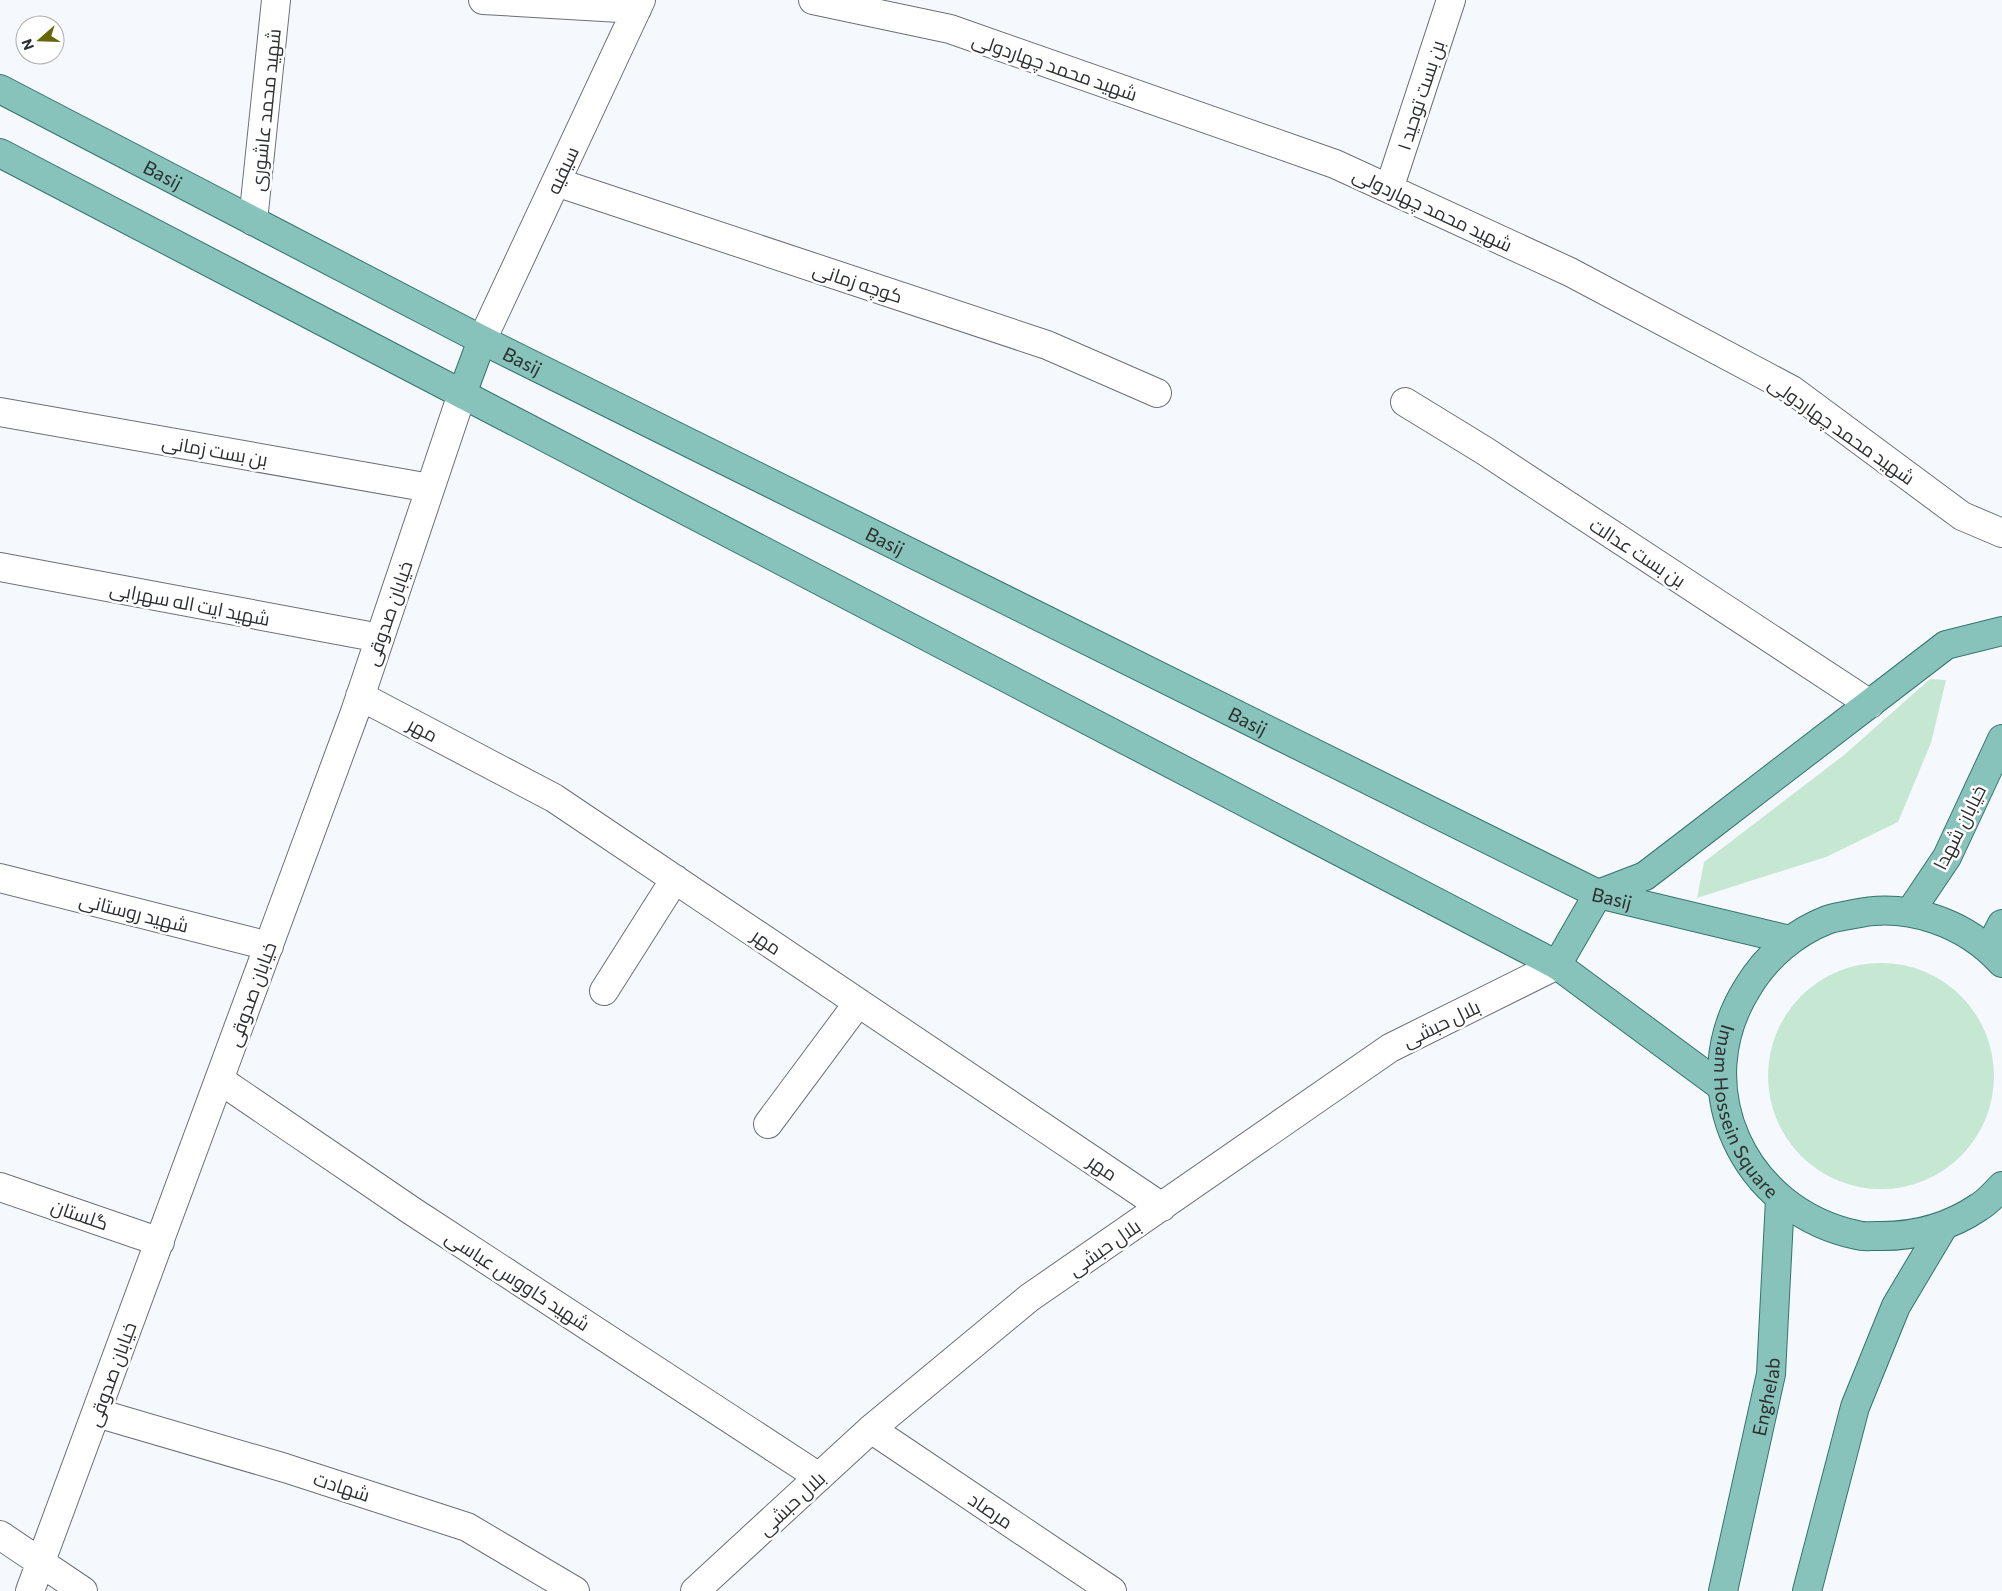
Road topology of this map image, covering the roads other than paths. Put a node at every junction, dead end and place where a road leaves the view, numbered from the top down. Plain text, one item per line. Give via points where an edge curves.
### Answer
1 (276, 0) edge
2 (484, 0) edge
3 (813, 0) edge
4 (1451, 0) edge
5 (639, 4) edge
6 (0, 89) edge
7 (0, 153) edge
8 (556, 182) junction
9 (1389, 189) junction
10 (253, 221) junction
11 (482, 340) junction
12 (1157, 393) dead end
13 (462, 394) junction
14 (1405, 402) dead end
15 (0, 412) edge
16 (430, 488) junction
17 (2002, 533) edge
18 (0, 567) edge
19 (2002, 631) edge
20 (380, 638) junction
21 (360, 696) junction
22 (1870, 704) junction
23 (2002, 739) edge
24 (0, 878) edge
25 (675, 879) junction
26 (1598, 894) junction
27 (1910, 912) junction
28 (2002, 924) edge
29 (1790, 940) junction
30 (269, 946) junction
31 (1996, 956) edge
32 (1557, 965) junction
33 (604, 991) dead end
34 (858, 1003) junction
35 (220, 1080) junction
36 (1722, 1088) junction
37 (768, 1124) dead end
38 (2002, 1186) edge
39 (0, 1187) edge
40 (1780, 1200) junction
41 (1162, 1207) junction
42 (1943, 1227) junction
43 (160, 1242) junction
44 (97, 1413) junction
45 (871, 1429) junction
46 (819, 1477) junction
47 (0, 1535) edge
48 (41, 1563) junction
49 (30, 1591) edge
50 (83, 1591) edge
51 (575, 1591) edge
52 (695, 1591) edge
53 (1112, 1591) edge
54 (1723, 1591) edge
55 (1807, 1591) edge

1 - 10 street, شهید محمد عاشوری
2 - 5 street
3 - 9 street, شهید محمد چهاردولی via 950,29 1335,164
4 - 9 street, بن بست توحید ۱
5 - 8 street, سیفیه
6 - 10 main road, Basij
7 - 13 main road
8 - 11 street, سیفیه
8 - 12 street, کوچه زمانی via 1047,345
9 - 17 street, شهید محمد چهاردولی via 1570,272 1792,390 1962,516
10 - 11 main road, Basij
11 - 13 main road
11 - 26 main road, Basij
13 - 16 street, خیابان صدوقی
13 - 32 main road
14 - 22 street, بن بست عدالت
15 - 16 street, بن بست زمانی
16 - 20 street, خیابان صدوقی
18 - 20 street, شهید ایت اله سهرابی
19 - 22 main road via 1946,645
20 - 21 street, خیابان صدوقی
21 - 25 street, مهر via 554,798
21 - 30 street, خیابان صدوقی
22 - 26 main road via 1645,876
23 - 27 main road, خیابان شهدا via 1947,857
24 - 30 street, شهید روستانی
25 - 33 street
25 - 34 street, مهر
26 - 29 main road, Basij
26 - 32 main road
27 - 29 main road, Imam Hossein Square via 1868,911 1827,920
27 - 31 main road, Imam Hossein Square via 1950,924
28 - 31 main road
29 - 36 main road, Imam Hossein Square via 1758,969 1736,1005 1724,1045
30 - 35 street, خیابان صدوقی
32 - 36 main road
32 - 41 street, بلال حبشی via 1390,1048
34 - 37 street
34 - 41 street, مهر
35 - 43 street, خیابان صدوقی
35 - 46 street, شهید کاووس عباسی via 412,1212
36 - 40 main road, Imam Hossein Square via 1731,1129 1751,1168
38 - 42 main road, Imam Hossein Square via 1981,1206
39 - 43 street, گلستان
40 - 42 main road, Imam Hossein Square via 1817,1222 1858,1236 1901,1236
40 - 54 main road, Enghelab via 1771,1374
41 - 45 street, بلال حبشی via 1029,1298
42 - 55 main road via 1896,1306 1855,1407
43 - 44 street, خیابان صدوقی
44 - 48 street, خیابان صدوقی
44 - 51 street, شهادت via 285,1468 467,1527
45 - 46 street, بلال حبشی
45 - 53 street, مرصاد
46 - 52 street, بلال حبشی
47 - 48 street
48 - 49 street, خیابان صدوقی
48 - 50 street

